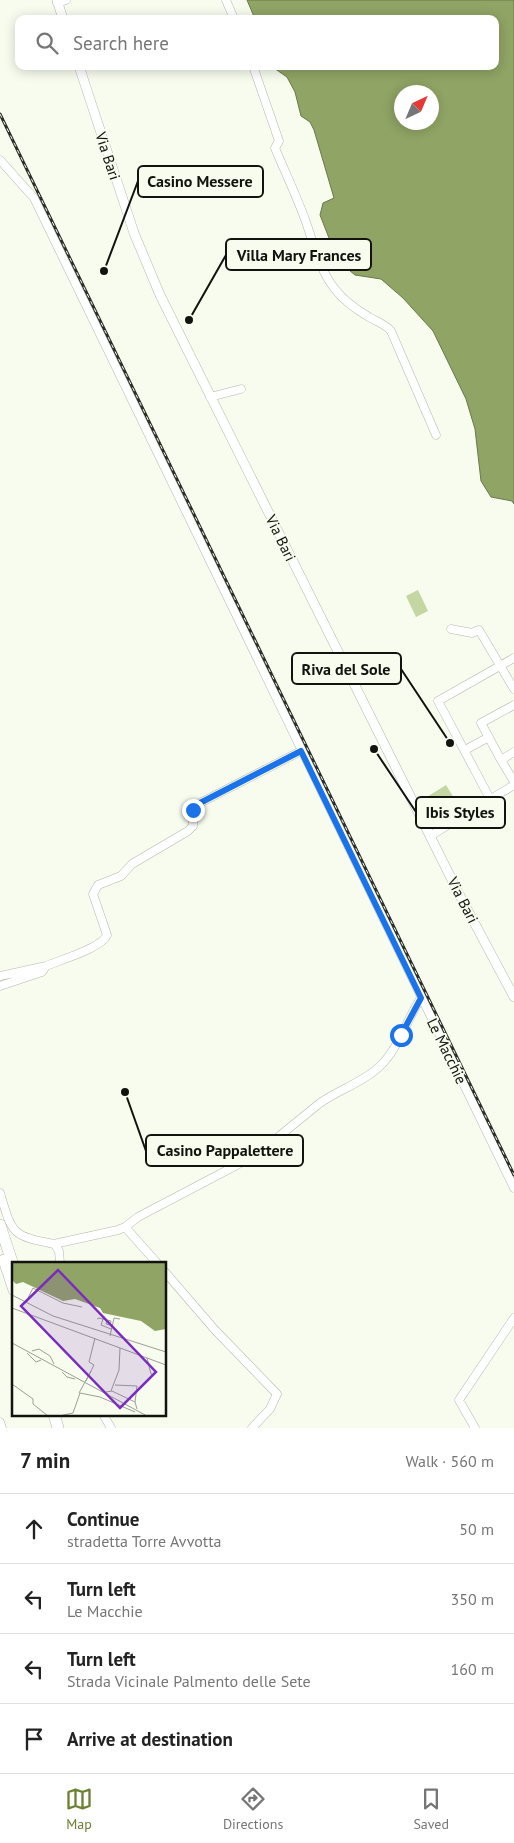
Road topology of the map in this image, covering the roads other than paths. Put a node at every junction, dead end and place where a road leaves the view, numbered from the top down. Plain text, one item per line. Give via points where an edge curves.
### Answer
1 (226, 0) edge
2 (60, 1) edge
3 (62, 15) edge
4 (232, 15) edge
5 (80, 70) edge
6 (254, 70) edge
7 (0, 160) edge
8 (241, 389) dead end
9 (210, 397) junction
10 (436, 435) dead end
11 (451, 629) dead end
12 (514, 658) edge
13 (500, 665) junction
14 (514, 689) edge
15 (514, 705) edge
16 (489, 737) junction
17 (465, 750) junction
18 (301, 751) junction
19 (514, 752) edge
20 (502, 760) junction
21 (513, 783) edge
22 (488, 795) dead end
23 (430, 836) junction
24 (46, 966) junction
25 (0, 976) edge
26 (0, 986) edge
27 (514, 997) edge
28 (421, 998) junction
29 (514, 1188) edge
30 (0, 1194) edge
31 (0, 1224) edge
32 (125, 1227) junction
33 (54, 1244) junction
34 (0, 1247) edge
35 (12, 1262) edge
36 (60, 1262) edge
37 (156, 1262) edge
38 (166, 1273) edge
39 (12, 1284) edge
40 (514, 1318) edge
41 (104, 1416) edge
42 (0, 1422) edge
43 (2, 1428) edge
44 (111, 1428) edge
45 (252, 1428) edge
46 (475, 1428) edge

1 - 4 street
2 - 3 main road
5 - 9 main road, Via Bari via 141,252
6 - 10 street via 279,141 275,148 323,270 335,289 354,308 391,331
7 - 18 street, Le Macchie via 34,198
8 - 9 street
9 - 23 main road, Via Bari
11 - 13 street via 472,633 479,630
12 - 13 street
13 - 14 street
13 - 17 street via 438,701
15 - 16 street via 482,723
16 - 17 street
16 - 20 street
17 - 22 street
18 - 24 street via 198,804 193,810 193,826 188,831 132,864 121,876 98,885 93,894 107,935 105,939
18 - 28 street, Le Macchie
19 - 20 street
20 - 21 street
21 - 23 street
23 - 27 main road, Via Bari
24 - 25 street
24 - 26 street via 42,972
28 - 29 street, Le Macchie
28 - 32 street via 381,1066 320,1103 256,1155 138,1217
30 - 33 street via 14,1232
31 - 35 highway
32 - 33 street
32 - 37 street
33 - 36 street via 59,1251
34 - 39 highway
38 - 45 street via 277,1394 270,1409
40 - 46 street via 459,1400
41 - 44 street
42 - 43 street

